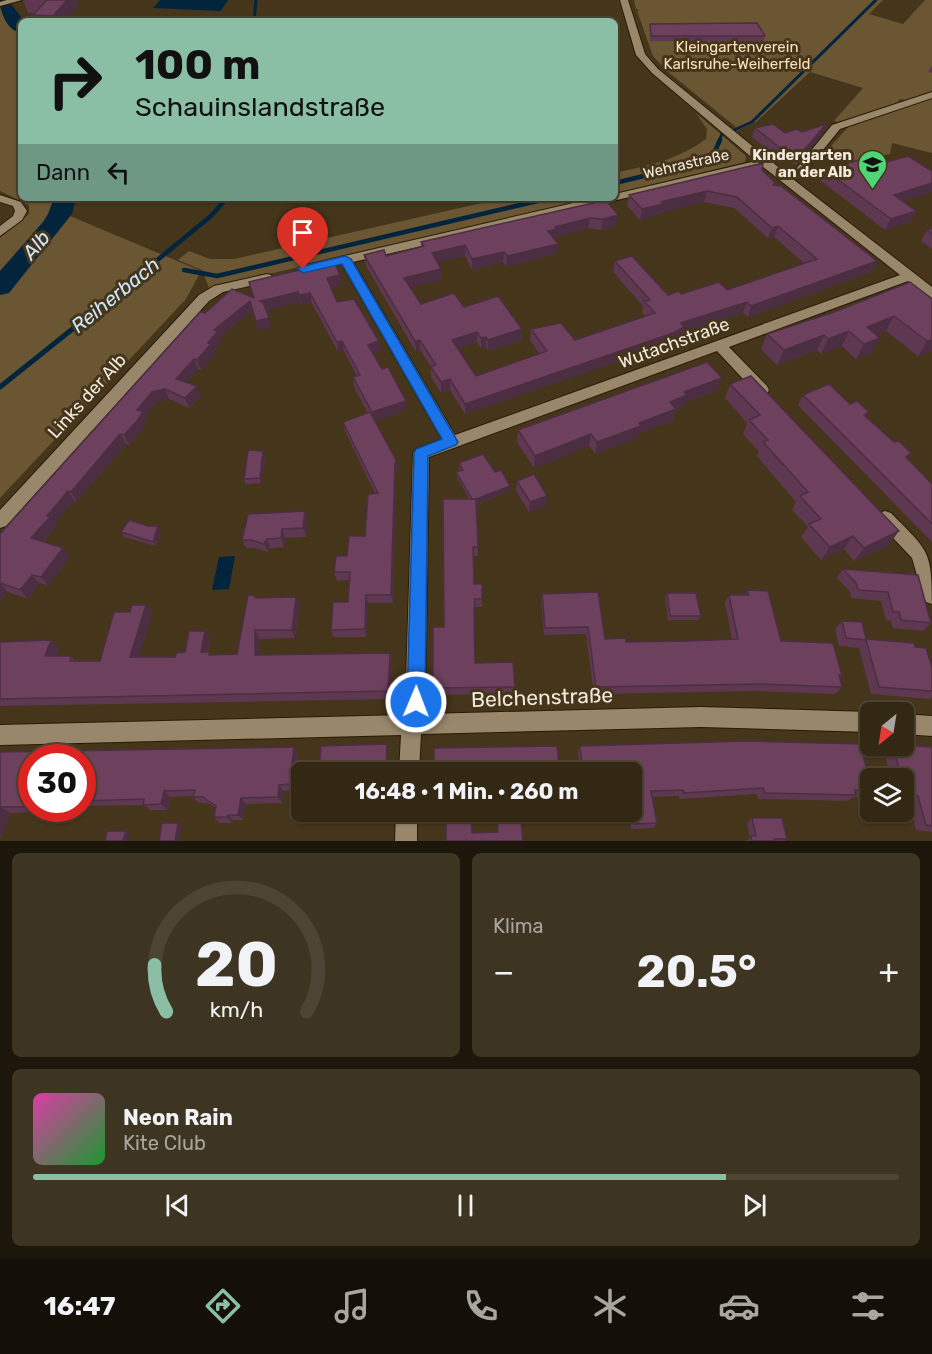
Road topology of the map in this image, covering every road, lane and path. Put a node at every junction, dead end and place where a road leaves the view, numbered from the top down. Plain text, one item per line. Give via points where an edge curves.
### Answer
1 (624, 0) edge
2 (15, 1) edge
3 (0, 4) edge
4 (932, 95) edge
5 (764, 162) junction
6 (786, 179) junction
7 (618, 196) edge
8 (0, 198) edge
9 (597, 201) edge
10 (2, 228) edge
11 (345, 259) junction
12 (910, 276) junction
13 (932, 294) edge
14 (720, 346) junction
15 (776, 404) edge
16 (451, 442) junction
17 (872, 505) edge
18 (0, 521) edge
19 (932, 596) edge
20 (860, 722) edge
21 (413, 725) junction
22 (914, 725) edge
23 (932, 726) edge
24 (0, 735) edge
25 (410, 762) edge
26 (407, 822) edge
27 (406, 841) edge

1 - 5 street via 641,55 680,93
2 - 3 street
4 - 6 street via 836,127 796,176
5 - 6 street
5 - 7 street, Wehrastraße
6 - 12 street
8 - 10 street via 21,208 18,218
9 - 11 street
11 - 16 street
11 - 18 street, Links der Alb via 219,290 204,298
12 - 13 street
12 - 14 street, Wutachstraße
14 - 15 street
14 - 16 street, Wutachstraße
16 - 21 street, Wutachstraße via 421,453
17 - 19 street via 919,554
20 - 21 street, Belchenstraße via 701,717
21 - 24 street, Belchenstraße
21 - 25 street
22 - 23 street
26 - 27 street

